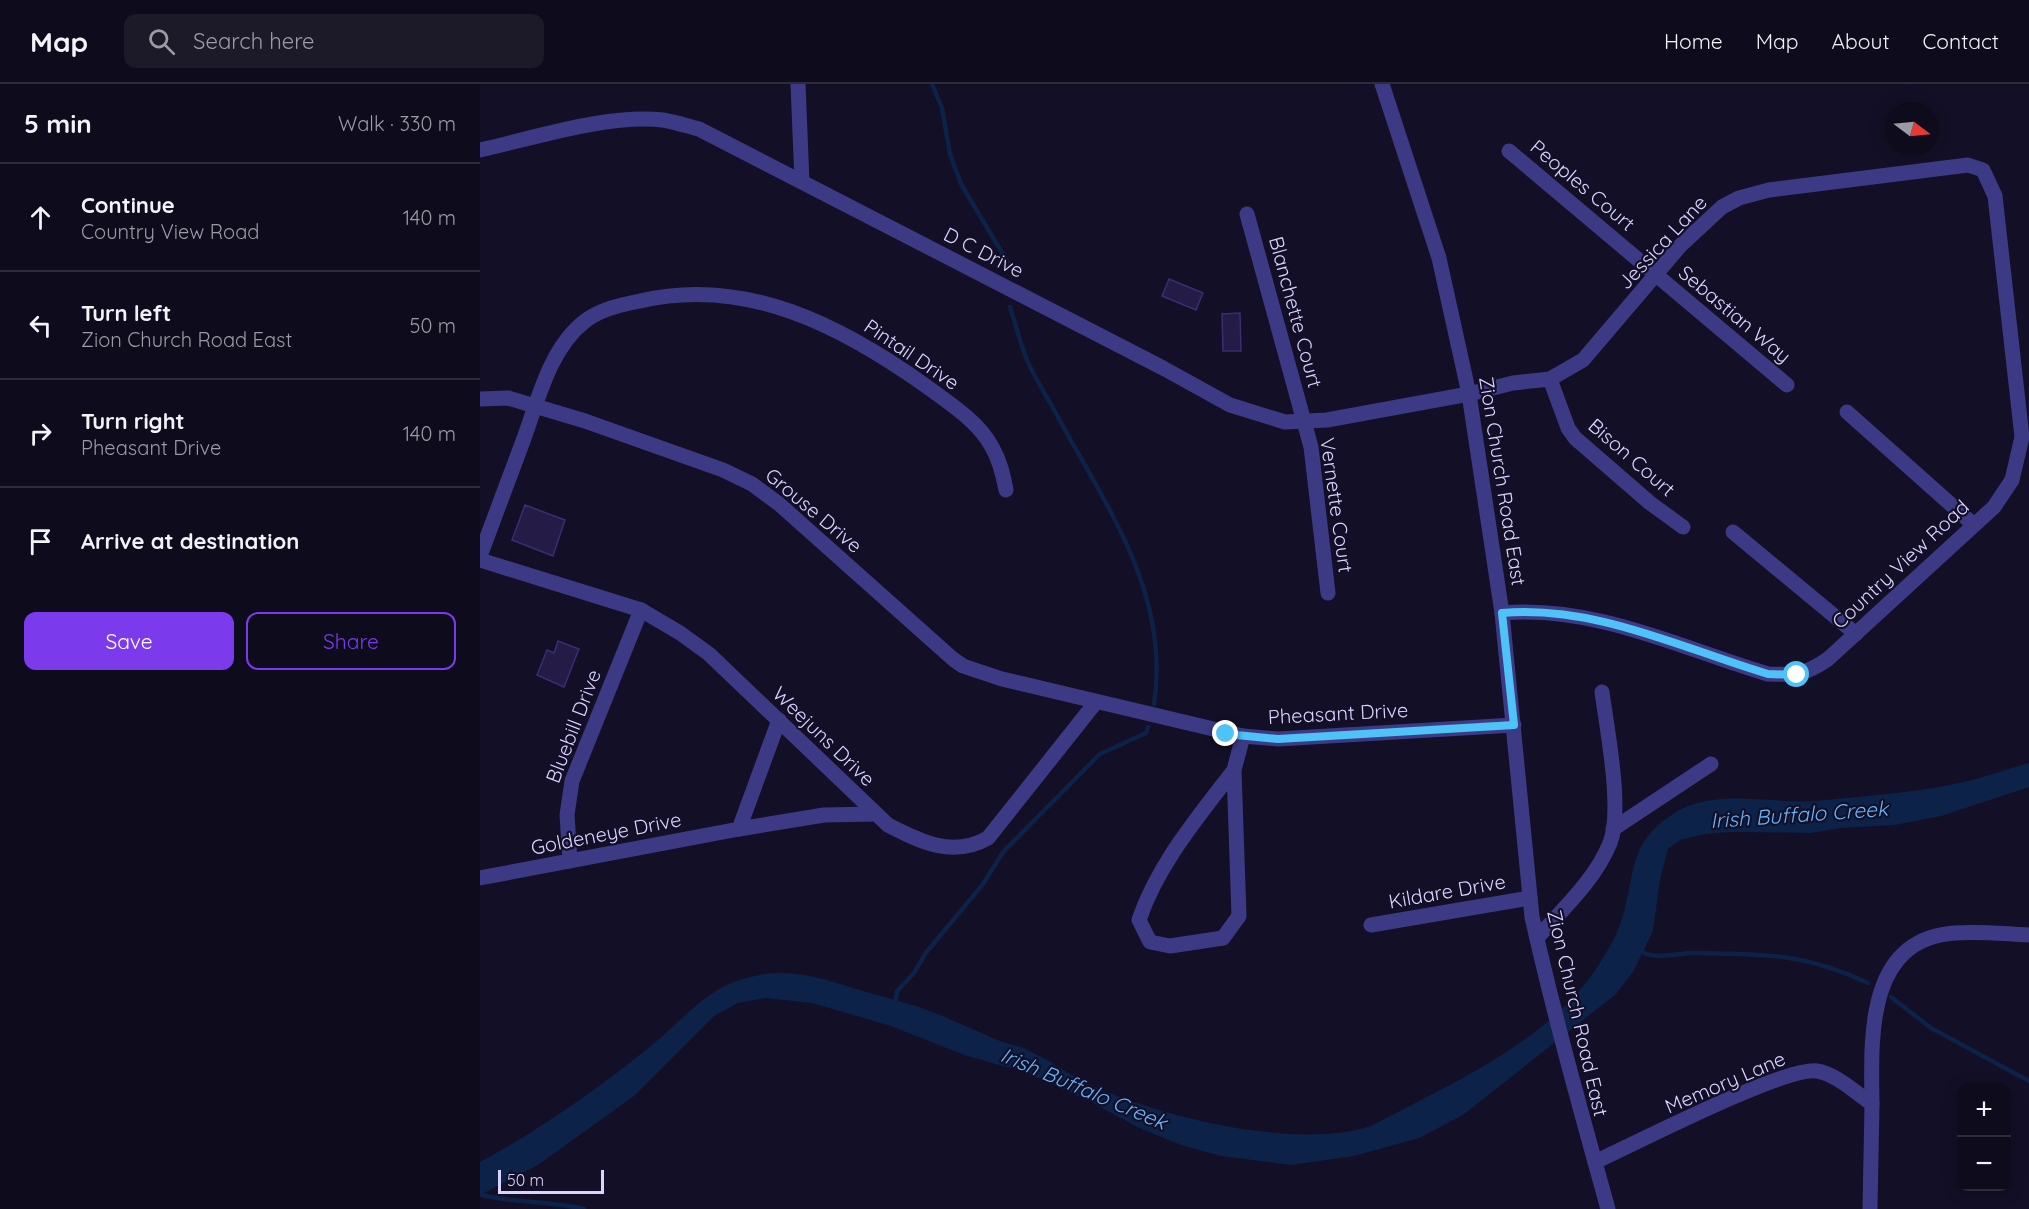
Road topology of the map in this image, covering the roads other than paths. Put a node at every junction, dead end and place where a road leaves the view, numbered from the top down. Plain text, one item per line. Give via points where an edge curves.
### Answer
1 (798, 84) edge
2 (1382, 84) edge
3 (480, 150) edge
4 (1509, 151) dead end
5 (1983, 170) joint
6 (802, 182) junction
7 (1247, 214) dead end
8 (1656, 275) junction
9 (1550, 379) junction
10 (1787, 385) dead end
11 (1469, 394) junction
12 (480, 399) edge
13 (537, 406) junction
14 (1847, 412) dead end
15 (1304, 422) junction
16 (1006, 490) dead end
17 (1974, 525) junction
18 (1683, 527) dead end
19 (1733, 532) dead end
20 (480, 558) edge
21 (1328, 593) dead end
22 (641, 610) junction
23 (1502, 613) junction
24 (1856, 634) junction
25 (1602, 692) dead end
26 (1096, 702) junction
27 (778, 720) junction
28 (1514, 725) junction
29 (1243, 736) junction
30 (1712, 764) dead end
31 (1234, 770) junction
32 (874, 814) junction
33 (739, 829) junction
34 (1613, 829) junction
35 (570, 861) junction
36 (480, 878) edge
37 (1530, 898) junction
38 (1371, 925) dead end
39 (2029, 935) edge
40 (1537, 938) junction
41 (1872, 1104) junction
42 (1595, 1162) junction
43 (1608, 1209) edge
44 (1870, 1209) edge

1 - 6 street
2 - 11 street, Zion Church Road East via 1440,258
3 - 6 street, D C Drive via 601,124 663,120 713,135
4 - 8 street, Peoples Court
5 - 8 street, Jessica Lane via 1968,165 1769,189 1740,198 1722,207
5 - 17 street, Country View Road via 1995,196 2022,437 2012,480 1994,507
6 - 15 street, D C Drive via 1230,405 1285,422
7 - 15 street, Blanchette Court
8 - 9 street, Jessica Lane via 1583,360
8 - 10 street, Sebastian Way
9 - 11 street, Jessica Lane
9 - 18 street, Bison Court via 1575,438
11 - 15 street, D C Drive
11 - 23 street, Zion Church Road East
12 - 13 street, Grouse Drive via 508,398
13 - 16 street, Pintail Drive via 560,352 584,322 598,313 684,293 735,297 806,316 883,355 954,406 982,433 1001,465
13 - 20 street, Pintail Drive
13 - 26 street, Grouse Drive via 723,470 752,484 963,666
14 - 17 street
15 - 21 street, Vernette Court via 1316,481
17 - 24 street, Country View Road
19 - 24 street
20 - 22 street, Weejuns Drive
22 - 27 street, Weejuns Drive via 709,654
22 - 35 street, Bluebill Drive via 572,781 567,815
23 - 24 street, Country View Road via 1532,611 1597,619 1768,674 1797,675 1811,670
23 - 28 street, Zion Church Road East
25 - 34 street via 1610,753
26 - 29 street, Pheasant Drive
26 - 32 street, Weejuns Drive via 1003,821 988,838 975,845 943,848 916,840
27 - 32 street, Weejuns Drive
27 - 33 street
28 - 29 street, Pheasant Drive via 1278,739
28 - 37 street, Zion Church Road East
29 - 31 street
30 - 34 street
31 - 31 street via 1239,916 1223,938 1170,946 1150,942 1139,920 1145,902 1183,837
32 - 33 street, Goldeneye Drive via 824,815
33 - 35 street, Goldeneye Drive
34 - 40 street via 1600,864
35 - 36 street, Goldeneye Drive
37 - 38 street, Kildare Drive
37 - 40 street, Zion Church Road East
39 - 41 street via 1955,933 1925,939 1906,950 1886,976 1876,1010
40 - 42 street, Zion Church Road East
41 - 42 street, Memory Lane via 1835,1078 1816,1071 1797,1073 1753,1089
41 - 44 street
42 - 43 street, Zion Church Road East

